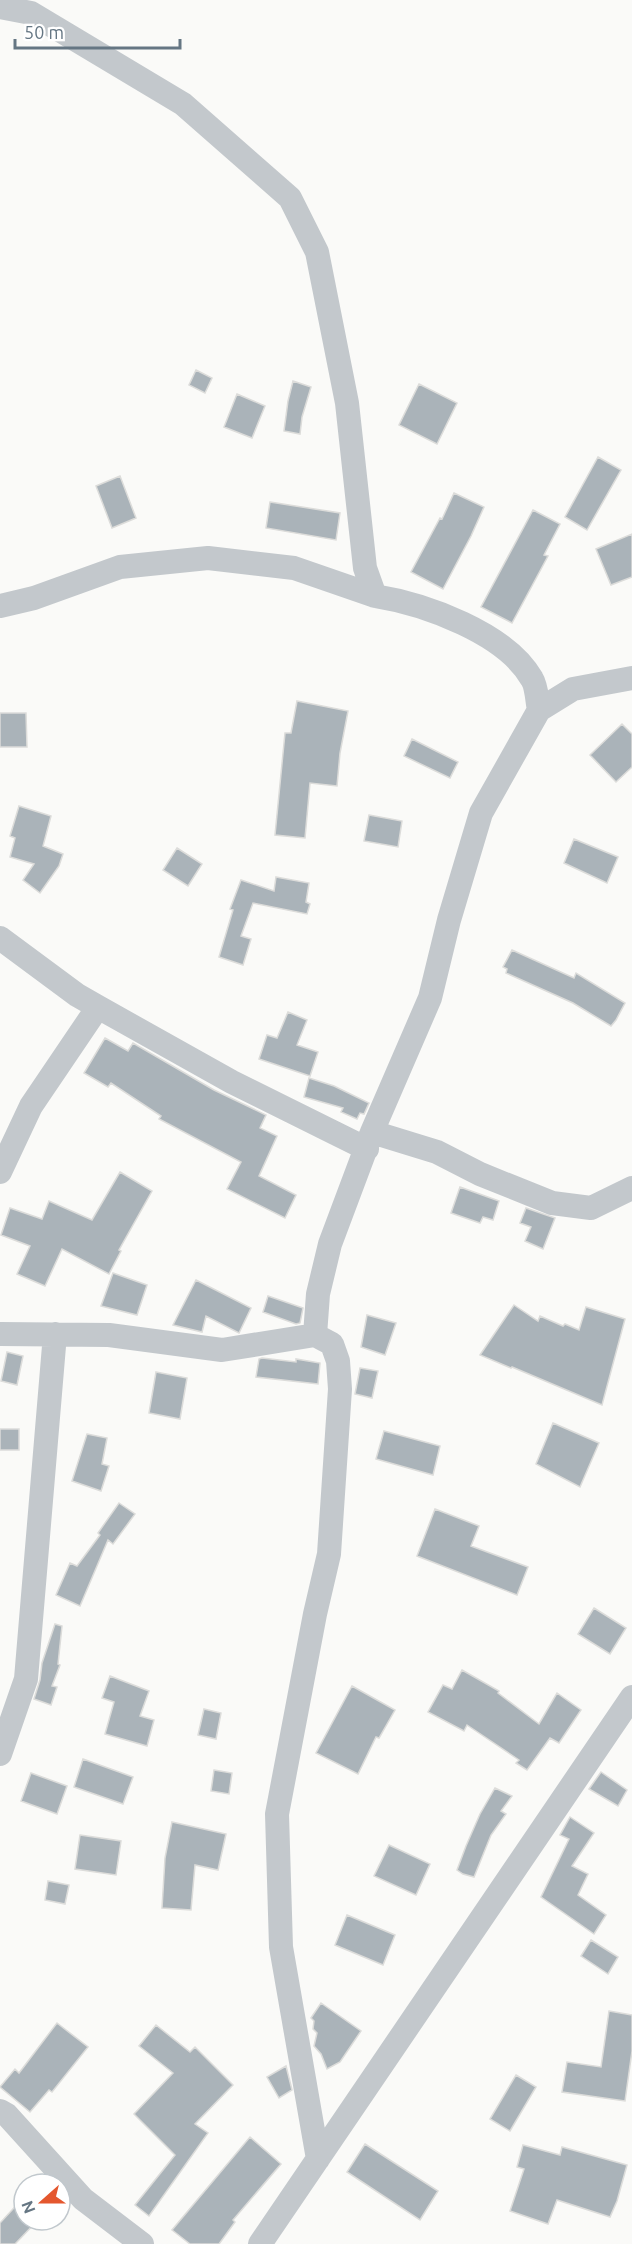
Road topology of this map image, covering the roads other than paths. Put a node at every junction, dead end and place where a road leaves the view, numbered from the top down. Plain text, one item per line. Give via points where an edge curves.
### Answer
1 (0, 7) edge
2 (375, 596) junction
3 (0, 606) edge
4 (632, 678) edge
5 (539, 711) junction
6 (0, 938) edge
7 (98, 1007) junction
8 (370, 1141) junction
9 (0, 1172) edge
10 (632, 1188) edge
11 (0, 1334) edge
12 (55, 1334) junction
13 (315, 1335) junction
14 (632, 1697) edge
15 (0, 1754) edge
16 (0, 2111) edge
17 (318, 2159) junction
18 (142, 2244) edge
19 (260, 2244) edge

1 - 2 street via 30,13 183,104 290,198 316,252 347,403 365,568
2 - 3 street via 294,568 208,558 120,567
2 - 5 street via 405,601 479,630 523,666 533,681
4 - 5 street via 573,688
5 - 8 street via 481,813 430,998
6 - 7 street
7 - 8 street via 232,1082
7 - 9 street via 31,1106
8 - 10 street via 437,1152 552,1203 591,1208
8 - 13 street via 330,1244 318,1294
11 - 12 street
12 - 13 street via 109,1335 222,1350
12 - 15 street via 26,1679
13 - 17 street via 332,1344 340,1389 329,1554 277,1814 281,1947
14 - 17 street
16 - 18 street via 83,2199
17 - 19 street

